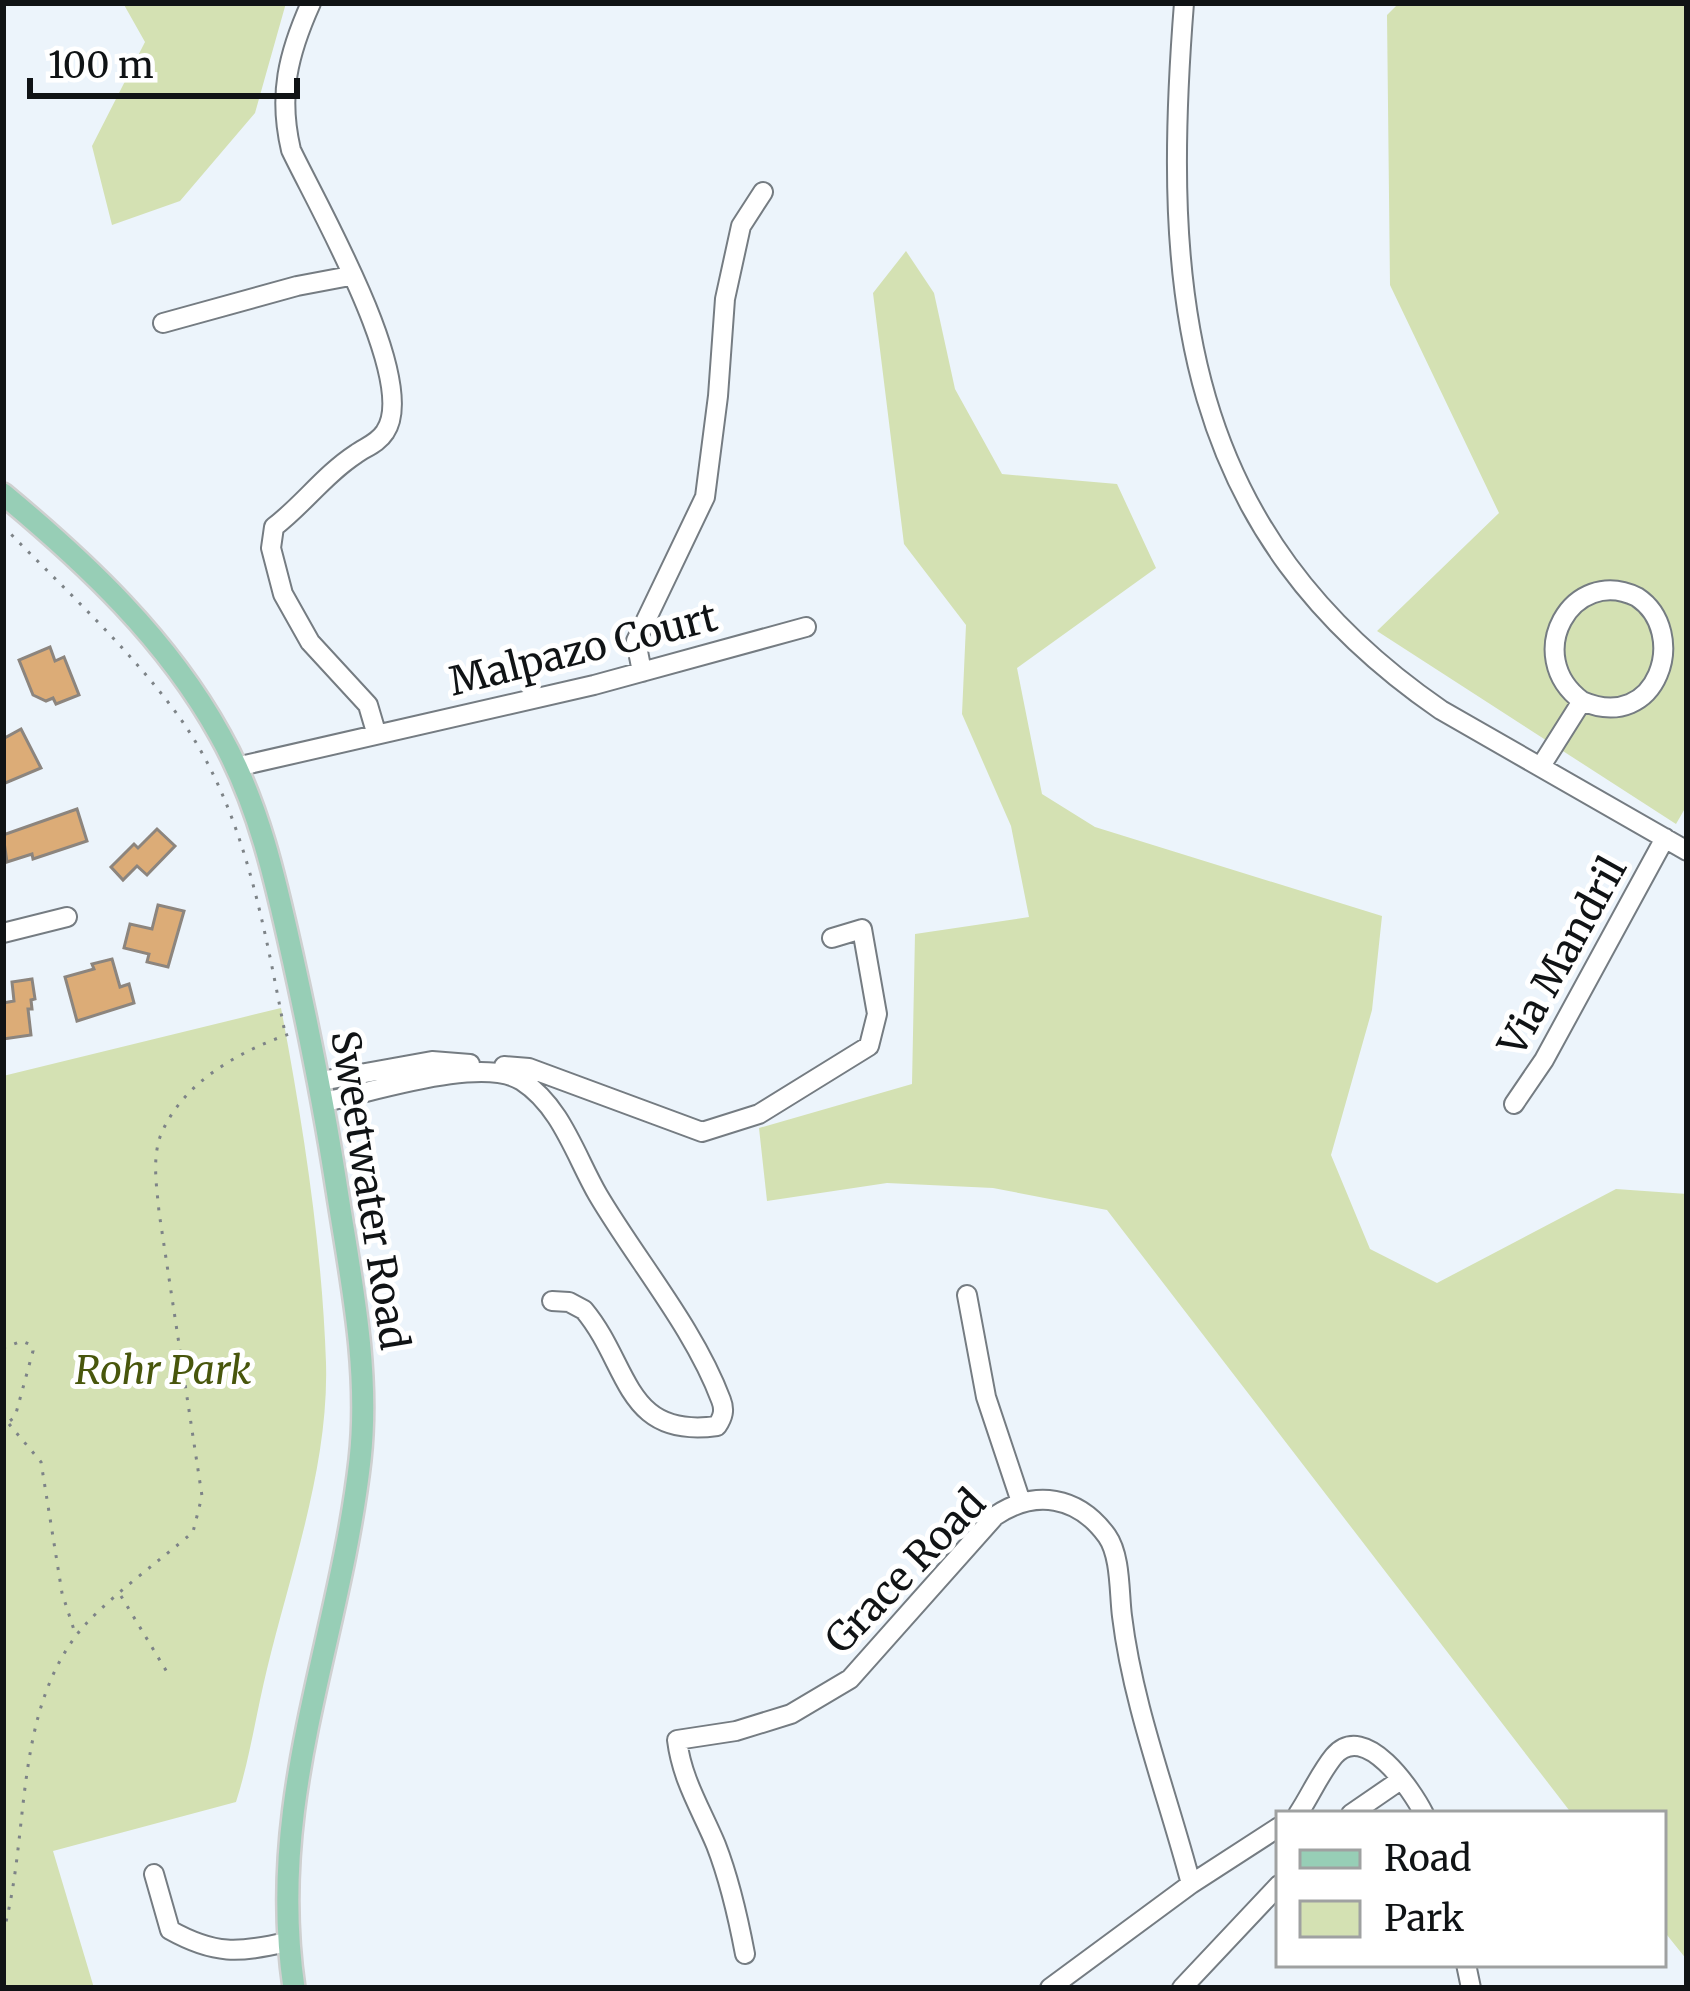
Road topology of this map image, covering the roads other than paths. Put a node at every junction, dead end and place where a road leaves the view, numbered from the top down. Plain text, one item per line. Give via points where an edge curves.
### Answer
1 (311, 3) edge
2 (1184, 3) edge
3 (763, 192) dead end
4 (350, 276) junction
5 (163, 323) dead end
6 (3, 494) edge
7 (806, 627) dead end
8 (642, 671) junction
9 (1582, 701) junction
10 (376, 732) junction
11 (1541, 766) junction
12 (236, 767) junction
13 (1665, 838) junction
14 (1687, 851) edge
15 (67, 917) dead end
16 (3, 932) edge
17 (832, 938) dead end
18 (322, 1092) junction
19 (1514, 1104) dead end
20 (968, 1295) dead end
21 (552, 1301) dead end
22 (1021, 1502) junction
23 (1399, 1781) junction
24 (1300, 1811) edge
25 (1355, 1811) edge
26 (1422, 1811) edge
27 (1276, 1829) edge
28 (154, 1874) dead end
29 (1191, 1884) junction
30 (1276, 1888) edge
31 (287, 1942) junction
32 (745, 1954) dead end
33 (294, 1988) edge
34 (1050, 1988) edge
35 (1182, 1988) edge

1 - 4 street via 287,68 284,121
2 - 11 street via 1182,282 1193,355 1228,461 1283,558 1354,641 1441,710
3 - 8 street via 741,226 725,299 705,497 636,641
4 - 5 street
4 - 10 street via 377,326 390,422 378,441 307,492 274,527 271,548 301,626 368,705
6 - 12 main road, Sweetwater Road via 137,620
7 - 8 street, Malpazo Court
8 - 10 street, Malpazo Court
9 - 9 street via 1607,709 1633,705 1662,680 1670,641 1641,599 1603,592 1561,620 1553,658
9 - 11 street
10 - 12 street, Malpazo Court
11 - 13 street
12 - 18 main road, Sweetwater Road via 270,865
13 - 14 street
13 - 19 street, Via Mandril
15 - 16 street
17 - 18 street via 862,929 877,1014 869,1046 759,1114 703,1132 529,1068 432,1061
18 - 21 street via 482,1072 521,1080 564,1129 697,1353 723,1404 718,1426 680,1428 657,1419 637,1400 584,1310
18 - 31 main road, Sweetwater Road via 361,1344 362,1431 295,1782
20 - 22 street via 986,1397
22 - 29 street, Grace Road via 1065,1502 1108,1537 1124,1632
22 - 32 street, Grace Road via 995,1516 850,1679 791,1714 677,1740
23 - 24 street via 1379,1755 1345,1748
23 - 25 street
23 - 26 street
27 - 29 street
28 - 31 street via 170,1930 200,1946 241,1952
29 - 34 street
30 - 35 street
31 - 33 main road, Sweetwater Road

